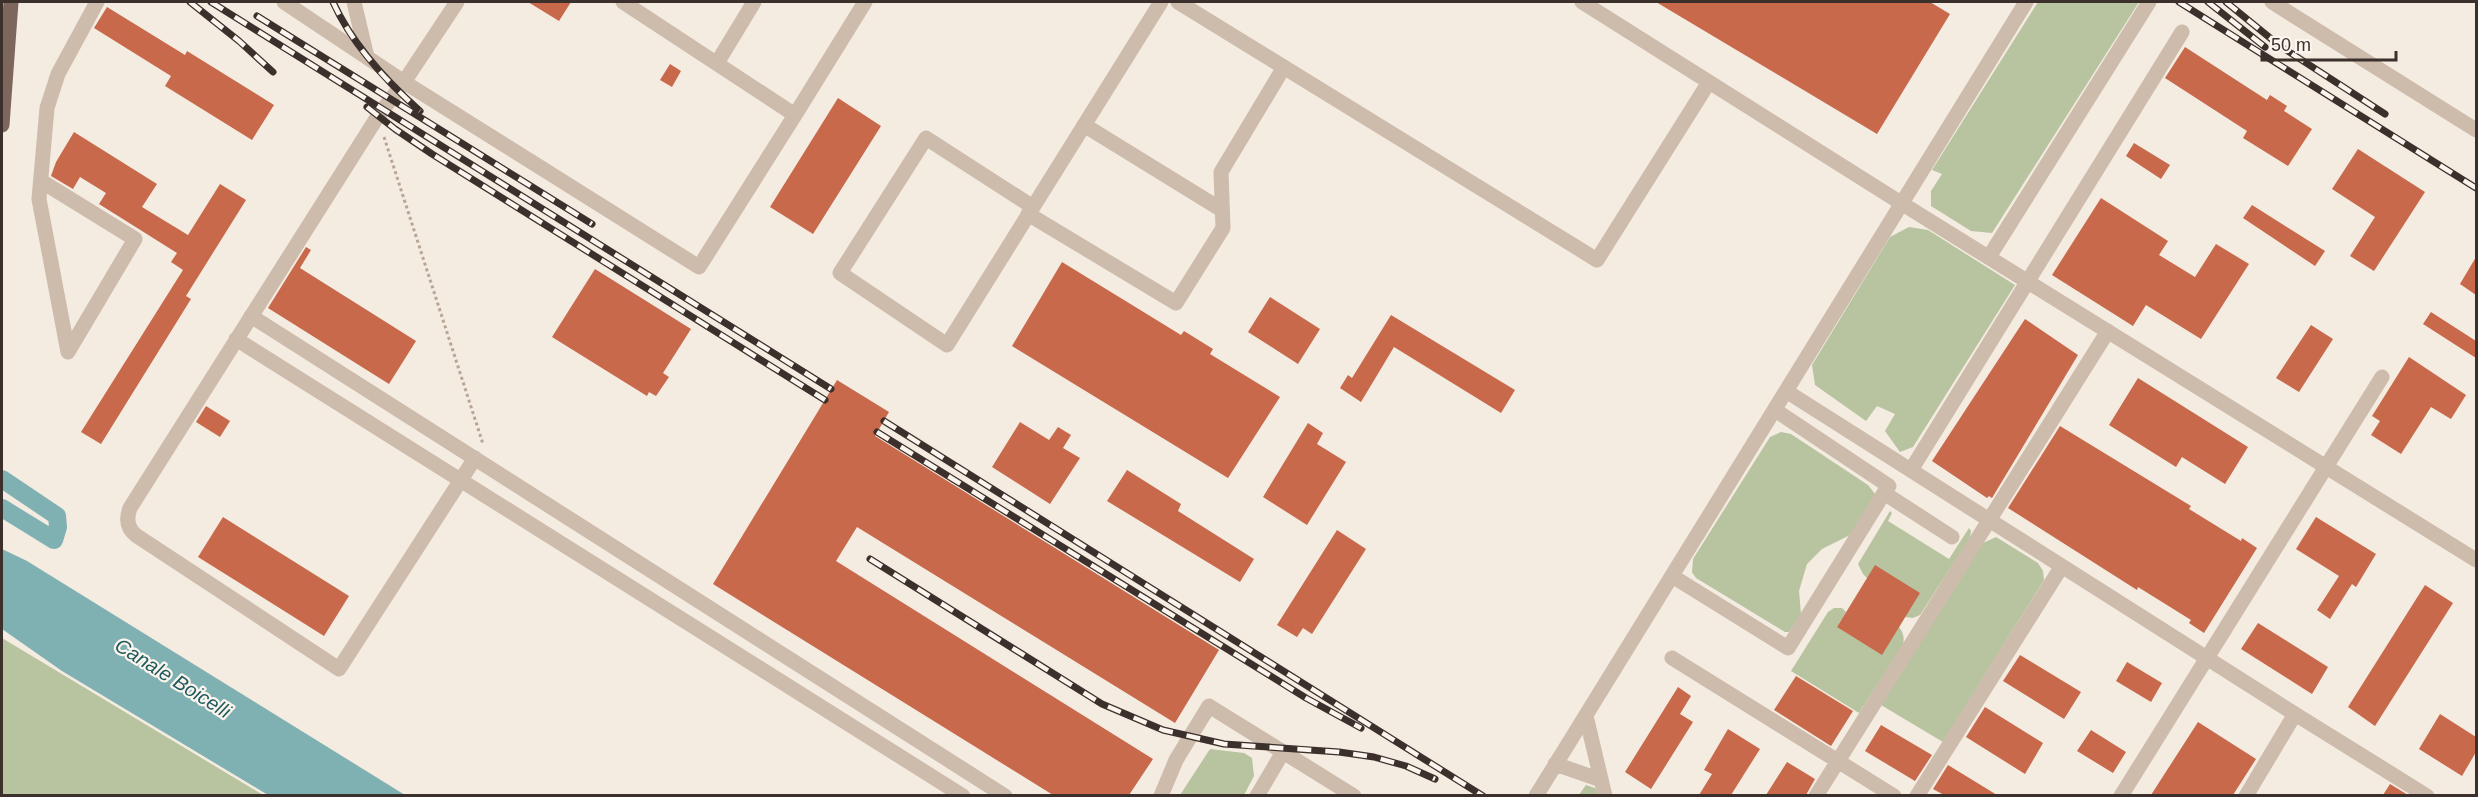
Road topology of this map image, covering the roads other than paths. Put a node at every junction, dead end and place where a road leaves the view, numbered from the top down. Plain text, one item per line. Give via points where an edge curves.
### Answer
1 (11, 2) edge
2 (97, 2) edge
3 (284, 2) edge
4 (354, 2) edge
5 (457, 2) edge
6 (623, 2) edge
7 (754, 2) edge
8 (865, 2) edge
9 (1161, 2) edge
10 (1178, 2) edge
11 (1582, 2) edge
12 (2026, 2) edge
13 (2149, 2) edge
14 (2272, 2) edge
15 (5, 19) edge
16 (2182, 32) dead end
17 (367, 57) junction
18 (717, 63) junction
19 (1284, 67) junction
20 (404, 82) junction
21 (1709, 82) junction
22 (795, 115) junction
23 (2, 125) edge
24 (1084, 125) junction
25 (2476, 130) edge
26 (40, 180) junction
27 (1901, 203) junction
28 (1031, 210) junction
29 (1222, 210) junction
30 (1989, 257) junction
31 (2028, 281) junction
32 (251, 316) junction
33 (2108, 331) junction
34 (236, 339) junction
35 (2382, 376) dead end
36 (1786, 391) junction
37 (1775, 410) junction
38 (475, 458) junction
39 (2326, 467) junction
40 (1911, 470) junction
41 (461, 480) junction
42 (1884, 493) junction
43 (1989, 520) junction
44 (1952, 537) dead end
45 (2476, 560) edge
46 (2062, 566) junction
47 (1672, 576) junction
48 (1672, 658) dead end
49 (2207, 658) junction
50 (2295, 714) junction
51 (1586, 716) junction
52 (1283, 752) junction
53 (1838, 760) junction
54 (1555, 764) junction
55 (1603, 788) edge
56 (1163, 793) edge
57 (963, 795) edge
58 (1005, 795) edge
59 (1257, 795) edge
60 (1354, 795) edge
61 (1536, 795) edge
62 (1816, 795) edge
63 (1894, 795) edge
64 (1917, 795) edge
65 (2121, 795) edge
66 (2246, 795) edge
67 (2427, 795) edge

1 - 15 main road
2 - 26 lane via 58,74 47,108
3 - 17 lane
4 - 17 lane
5 - 20 lane
6 - 18 lane
7 - 18 lane
8 - 22 lane
9 - 24 lane
10 - 19 lane
11 - 21 lane
12 - 27 lane
13 - 30 lane
14 - 25 lane
15 - 23 main road
16 - 31 lane
17 - 20 lane
18 - 22 lane
19 - 21 lane via 1597,260
19 - 29 lane via 1221,172
20 - 22 lane via 699,267
20 - 32 lane via 378,116
21 - 27 lane
24 - 28 lane
24 - 29 lane
26 - 26 lane via 39,199 68,352 135,239
27 - 30 lane
27 - 36 lane
28 - 28 lane via 947,345 840,273 926,138
28 - 29 lane via 1176,303 1223,228
30 - 31 lane
31 - 33 lane
31 - 40 lane
32 - 34 lane
32 - 38 lane
33 - 39 lane
33 - 43 lane
34 - 41 lane
34 - 41 lane via 130,508 129,527 339,669
35 - 39 lane
36 - 37 lane
36 - 40 lane
37 - 42 lane via 1888,486
37 - 47 lane
38 - 41 lane
38 - 58 lane
39 - 45 lane
39 - 49 lane
40 - 43 lane
41 - 57 lane
42 - 44 lane
42 - 47 lane via 1788,648
43 - 46 lane
43 - 53 lane
46 - 49 lane
46 - 64 lane
47 - 51 lane
48 - 53 lane
49 - 50 lane
49 - 65 lane
50 - 66 lane
50 - 67 lane
51 - 54 lane
51 - 55 lane
52 - 56 lane via 1209,706 1176,760
52 - 59 lane
52 - 60 lane
53 - 62 lane
53 - 63 lane
54 - 55 lane
54 - 61 lane

